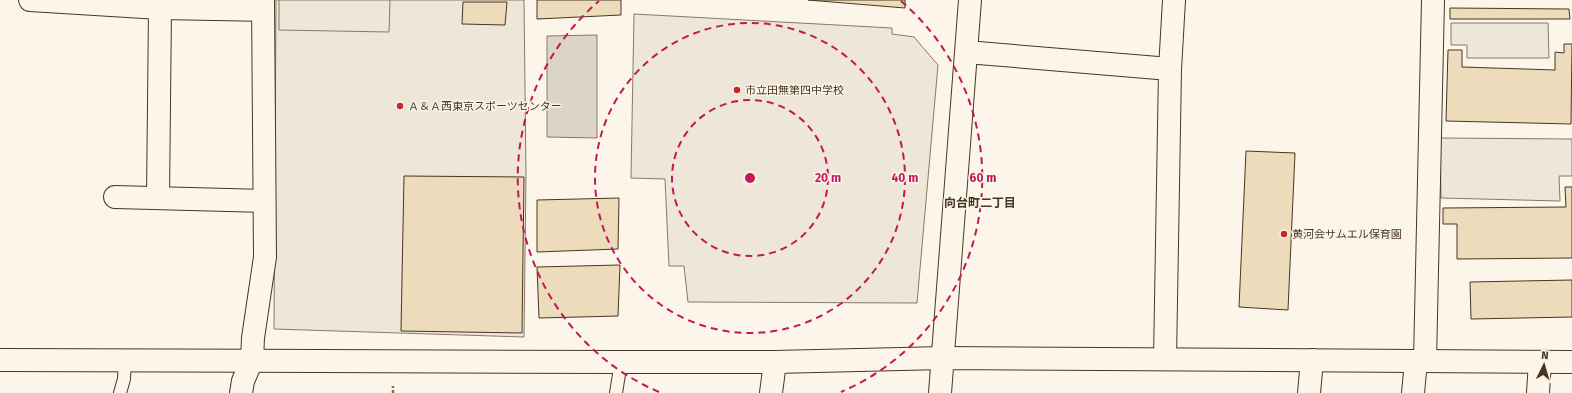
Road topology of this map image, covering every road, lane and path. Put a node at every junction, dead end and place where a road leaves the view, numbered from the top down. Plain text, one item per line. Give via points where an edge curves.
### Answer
1 (30, 0) edge
2 (970, 0) edge
3 (1174, 0) edge
4 (1433, 0) edge
5 (70, 2) edge
6 (263, 5) edge
7 (160, 8) junction
8 (966, 52) junction
9 (1170, 69) junction
10 (115, 197) dead end
11 (158, 198) junction
12 (264, 202) junction
13 (943, 358) junction
14 (1165, 359) junction
15 (0, 360) edge
16 (125, 360) junction
17 (252, 360) junction
18 (1312, 360) junction
19 (1420, 361) junction
20 (621, 362) junction
21 (775, 362) junction
22 (1540, 362) junction
23 (1572, 362) edge
24 (120, 393) edge
25 (241, 393) edge
26 (616, 393) edge
27 (771, 393) edge
28 (940, 393) edge
29 (1309, 393) edge
30 (1413, 393) edge
31 (1538, 393) edge

1 - 5 street
2 - 8 street
3 - 9 street
4 - 19 street
5 - 7 street
6 - 7 street
6 - 12 street
7 - 11 street
8 - 9 street
8 - 13 street
9 - 14 street
10 - 11 street
11 - 12 street
12 - 17 street via 265,257
13 - 14 street
13 - 21 street
13 - 28 street
14 - 18 street
15 - 16 street
16 - 17 street
16 - 24 lane
17 - 20 street
17 - 25 street via 242,381
18 - 19 street
18 - 29 street
19 - 22 street
19 - 30 street
20 - 21 street
20 - 26 lane
21 - 27 street
22 - 23 street
22 - 31 street

